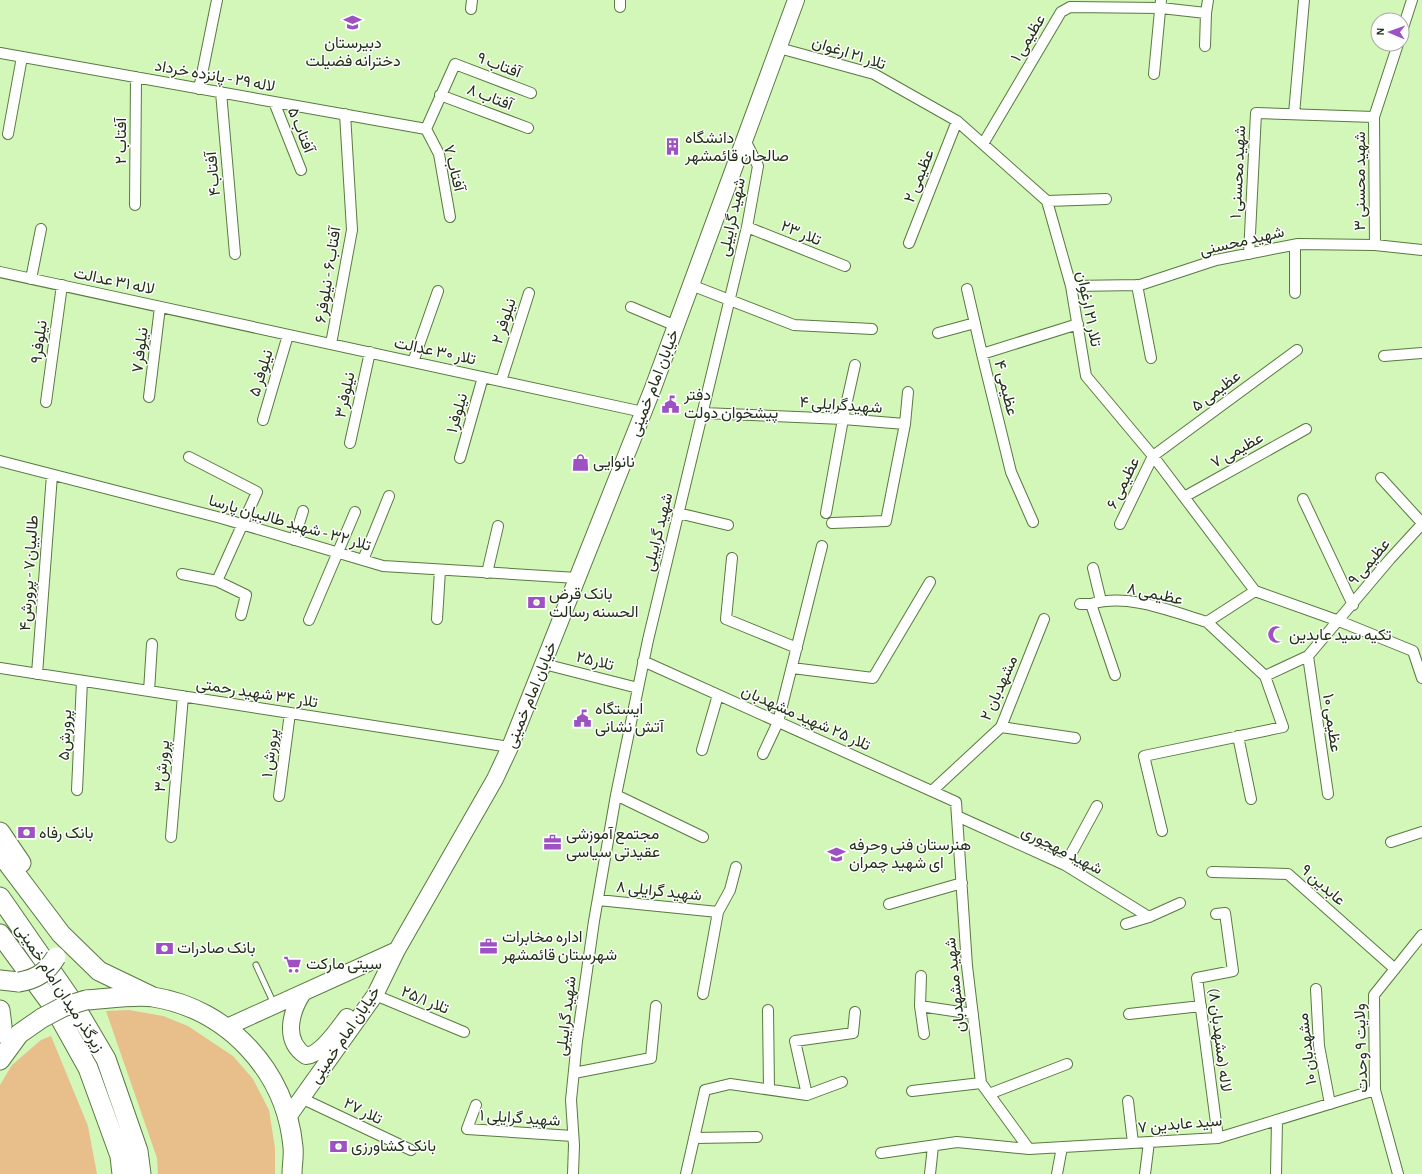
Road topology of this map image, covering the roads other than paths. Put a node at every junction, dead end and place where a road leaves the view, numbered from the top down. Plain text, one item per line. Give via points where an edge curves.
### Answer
1 (217, 0) edge
2 (796, 0) edge
3 (1208, 0) edge
4 (1304, 0) edge
5 (1412, 0) edge
6 (1067, 4) edge
7 (1161, 4) edge
8 (1408, 12) edge
9 (1206, 13) junction
10 (1204, 46) dead end
11 (780, 48) junction
12 (1395, 52) edge
13 (0, 53) edge
14 (22, 57) junction
15 (1154, 74) dead end
16 (136, 77) junction
17 (199, 88) junction
18 (220, 92) junction
19 (531, 93) dead end
20 (440, 94) junction
21 (274, 102) junction
22 (345, 114) junction
23 (1294, 114) junction
24 (1374, 117) junction
25 (957, 121) junction
26 (528, 128) dead end
27 (426, 129) junction
28 (8, 134) dead end
29 (745, 140) junction
30 (983, 144) junction
31 (301, 170) dead end
32 (1106, 199) dead end
33 (1047, 201) junction
34 (135, 205) dead end
35 (450, 217) dead end
36 (747, 227) junction
37 (41, 229) dead end
38 (909, 243) dead end
39 (1295, 245) junction
40 (1375, 245) junction
41 (1422, 250) edge
42 (235, 254) dead end
43 (1249, 254) junction
44 (845, 266) dead end
45 (0, 272) edge
46 (31, 278) junction
47 (62, 285) junction
48 (691, 285) junction
49 (1137, 285) junction
50 (1071, 286) junction
51 (967, 289) dead end
52 (438, 291) dead end
53 (529, 293) dead end
54 (1295, 293) dead end
55 (729, 299) junction
56 (160, 307) junction
57 (631, 307) dead end
58 (221, 320) joint
59 (975, 323) junction
60 (1078, 324) junction
61 (676, 326) junction
62 (872, 329) dead end
63 (938, 333) dead end
64 (288, 335) junction
65 (331, 344) junction
66 (1296, 350) dead end
67 (370, 352) junction
68 (1422, 353) edge
69 (982, 354) junction
70 (1384, 356) dead end
71 (1151, 358) dead end
72 (413, 362) junction
73 (855, 365) dead end
74 (482, 377) junction
75 (501, 381) junction
76 (908, 392) dead end
77 (149, 397) dead end
78 (46, 402) dead end
79 (643, 412) junction
80 (703, 413) junction
81 (842, 418) junction
82 (262, 420) dead end
83 (905, 424) junction
84 (1306, 429) dead end
85 (350, 443) dead end
86 (189, 456) dead end
87 (1153, 456) junction
88 (460, 458) dead end
89 (0, 461) edge
90 (52, 475) junction
91 (1381, 478) dead end
92 (389, 496) dead end
93 (1184, 497) junction
94 (1303, 499) dead end
95 (303, 511) dead end
96 (355, 512) dead end
97 (678, 513) junction
98 (826, 514) dead end
99 (832, 522) dead end
100 (1033, 522) dead end
101 (1422, 523) edge
102 (243, 524) junction
103 (1120, 524) dead end
104 (498, 526) dead end
105 (728, 526) dead end
106 (294, 540) junction
107 (822, 546) dead end
108 (338, 553) junction
109 (732, 558) dead end
110 (363, 560) junction
111 (1093, 568) dead end
112 (440, 570) junction
113 (487, 573) junction
114 (182, 574) dead end
115 (577, 578) junction
116 (216, 582) junction
117 (930, 582) dead end
118 (1255, 591) junction
119 (1101, 601) junction
120 (1080, 604) dead end
121 (1091, 604) junction
122 (1353, 605) junction
123 (241, 615) dead end
124 (437, 619) dead end
125 (1044, 619) dead end
126 (309, 620) dead end
127 (1339, 621) junction
128 (1207, 622) junction
129 (152, 644) dead end
130 (797, 648) junction
131 (1308, 656) junction
132 (643, 661) junction
133 (544, 664) junction
134 (0, 668) edge
135 (792, 668) junction
136 (37, 674) junction
137 (1115, 675) dead end
138 (1264, 676) junction
139 (1422, 678) edge
140 (82, 681) junction
141 (638, 688) junction
142 (149, 691) junction
143 (718, 695) junction
144 (183, 696) junction
145 (290, 713) junction
146 (778, 722) junction
147 (1001, 727) junction
148 (1238, 736) junction
149 (1075, 738) dead end
150 (510, 746) junction
151 (702, 750) dead end
152 (763, 754) dead end
153 (77, 790) dead end
154 (932, 791) junction
155 (1328, 794) dead end
156 (616, 795) junction
157 (279, 796) dead end
158 (1251, 799) dead end
159 (956, 802) joint
160 (1097, 806) dead end
161 (957, 816) junction
162 (1162, 831) dead end
163 (0, 832) edge
164 (1422, 832) edge
165 (703, 837) dead end
166 (171, 838) dead end
167 (1390, 842) dead end
168 (0, 853) edge
169 (1065, 865) junction
170 (736, 867) dead end
171 (1212, 872) dead end
172 (962, 883) junction
173 (31, 894) junction
174 (0, 897) edge
175 (598, 900) junction
176 (1180, 903) dead end
177 (889, 904) dead end
178 (718, 912) junction
179 (1216, 914) dead end
180 (1149, 917) junction
181 (1126, 924) dead end
182 (0, 934) edge
183 (61, 934) junction
184 (1420, 938) edge
185 (398, 950) junction
186 (1422, 950) edge
187 (256, 965) dead end
188 (1395, 969) junction
189 (921, 976) dead end
190 (0, 980) edge
191 (1316, 990) dead end
192 (303, 994) junction
193 (703, 994) dead end
194 (152, 996) junction
195 (374, 996) junction
196 (274, 1005) junction
197 (656, 1006) dead end
198 (920, 1006) junction
199 (1201, 1006) junction
200 (0, 1010) edge
201 (768, 1010) dead end
202 (855, 1012) dead end
203 (973, 1014) junction
204 (1129, 1014) dead end
205 (227, 1027) junction
206 (464, 1032) dead end
207 (0, 1033) edge
208 (924, 1034) dead end
209 (0, 1060) edge
210 (1068, 1064) dead end
211 (574, 1073) junction
212 (842, 1082) dead end
213 (981, 1083) junction
214 (769, 1089) junction
215 (1375, 1090) junction
216 (912, 1091) dead end
217 (989, 1094) junction
218 (807, 1095) junction
219 (301, 1098) junction
220 (1128, 1102) dead end
221 (1330, 1104) junction
222 (476, 1105) dead end
223 (288, 1116) junction
224 (1277, 1120) junction
225 (573, 1136) junction
226 (757, 1137) dead end
227 (694, 1138) junction
228 (1218, 1138) junction
229 (1149, 1142) junction
230 (1133, 1143) junction
231 (933, 1146) junction
232 (1062, 1147) junction
233 (1029, 1149) junction
234 (411, 1150) dead end
235 (882, 1153) dead end
236 (122, 1174) edge
237 (141, 1174) edge
238 (292, 1174) edge
239 (573, 1174) edge
240 (686, 1174) edge
241 (930, 1174) edge
242 (1057, 1174) edge
243 (1145, 1174) edge
244 (1276, 1174) edge
245 (1398, 1174) edge

1 - 17 street
2 - 11 main road, خیابان امام خمینی
3 - 9 street
4 - 23 street
5 - 8 street
6 - 7 street, عظیمی ۱ via 1070,7
6 - 30 street, عظیمی ۱
7 - 9 street, عظیمی ۱
7 - 15 street
9 - 10 street
11 - 25 street, تلار ۲۱ ارغوان via 874,74
11 - 29 main road, خیابان امام خمینی
12 - 24 street, شهید محسنی ۳
13 - 14 street, لاله ۲۹ - پانزده خرداد
14 - 16 street, لاله ۲۹ - پانزده خرداد
14 - 28 street
16 - 17 street, لاله ۲۹ - پانزده خرداد
16 - 34 street, آفتاب ۲
17 - 18 street, لاله ۲۹ - پانزده خرداد
18 - 21 street, لاله ۲۹ - پانزده خرداد
18 - 42 street, آفتاب۴
19 - 20 street, آفتاب ۹ via 456,64
20 - 26 street, آفتاب ۸
20 - 27 street
21 - 22 street, لاله ۲۹ - پانزده خرداد
21 - 31 street, آفتاب ۵
22 - 27 street, لاله ۲۹ - پانزده خرداد
22 - 65 street, آفتاب۶ - نیلوفر۶ via 352,230
23 - 24 street, شهید محسنی ۱
23 - 43 street, شهید محسنی ۱ via 1256,113
24 - 40 street, شهید محسنی ۳
25 - 30 street, تلار ۲۱ ارغوان
25 - 38 street, عظیمی ۲
27 - 35 street, آفتاب ۷ via 439,154
29 - 36 street, شهید گراییلی via 758,166
29 - 48 main road, خیابان امام خمینی
30 - 33 street, تلار ۲۱ ارغوان
32 - 33 street
33 - 50 street, تلار ۲۱ ارغوان
36 - 44 street, تلار ۲۳
36 - 55 street, شهید گراییلی
37 - 46 street
39 - 40 street, شهید محسنی
39 - 43 street, شهید محسنی
39 - 54 street
40 - 41 street, شهید محسنی
43 - 49 street, شهید محسنی via 1216,260
45 - 46 street, لاله ۳۱ عدالت
46 - 47 street, لاله ۳۱ عدالت
47 - 56 street, لاله ۳۱ عدالت
47 - 78 street, نیلوفر۹
48 - 55 street
48 - 61 main road, خیابان امام خمینی
49 - 50 street, شهید محسنی
49 - 71 street
50 - 60 street, تلار ۲۱ ارغوان
51 - 59 street
52 - 72 street
53 - 75 street, نیلوفر ۲
55 - 62 street via 794,326
55 - 80 street, شهید گراییلی
56 - 58 street, لاله ۳۱ عدالت
56 - 77 street, نیلوفر۷
57 - 61 street
58 - 64 street, تلار ۳۰ عدالت
59 - 63 street
59 - 69 street
60 - 69 street, عظیمی ۴
60 - 87 street, تلار ۲۱ ارغوان via 1086,376
61 - 79 main road, خیابان امام خمینی
64 - 65 street, تلار ۳۰ عدالت
64 - 82 street, نیلوفر ۵
65 - 67 street, تلار ۳۰ عدالت
66 - 87 street, عظیمی ۵
67 - 72 street, تلار ۳۰ عدالت
67 - 85 street, نیلوفر۳
68 - 70 street
69 - 100 street, عظیمی ۴ via 1011,472
72 - 74 street, تلار ۳۰ عدالت
73 - 81 street
74 - 75 street, تلار ۳۰ عدالت
74 - 88 street, نیلوفر۱
75 - 79 street, تلار ۳۰ عدالت
76 - 83 street
79 - 115 main road, خیابان امام خمینی
80 - 81 street, شهیدگرایلی ۴
80 - 97 street, شهید گراییلی
81 - 83 street, شهیدگرایلی ۴
81 - 98 street
83 - 99 street via 886,521
84 - 93 street, عظیمی ۷
86 - 102 street via 257,492
87 - 93 street, تلار ۲۱ ارغوان
87 - 103 street, عظیمی ۶
89 - 90 street, تلار ۳۲ - شهید طالبیان پارسا
90 - 102 street, تلار ۳۲ - شهید طالبیان پارسا
90 - 136 street, طالبیان۷ - پرورش۴
91 - 101 street
92 - 110 street
93 - 118 street, تلار ۲۱ ارغوان
94 - 122 street
95 - 106 street
96 - 108 street
97 - 105 street
97 - 132 street, شهید گراییلی
101 - 122 street, عظیمی ۹
102 - 106 street, تلار ۳۲ - شهید طالبیان پارسا
102 - 116 street
104 - 113 street
106 - 108 street, تلار ۳۲ - شهید طالبیان پارسا
107 - 130 street
108 - 110 street, تلار ۳۲ - شهید طالبیان پارسا
108 - 126 street
109 - 130 street via 726,619
110 - 112 street, تلار ۳۲ - شهید طالبیان پارسا via 383,566
111 - 119 street
112 - 113 street, تلار ۳۲ - شهید طالبیان پارسا
112 - 124 street
113 - 115 street, تلار ۳۲ - شهید طالبیان پارسا
114 - 116 street
115 - 133 main road, خیابان امام خمینی
116 - 123 street via 246,595
117 - 135 street via 873,678
118 - 127 street
118 - 128 street
119 - 121 street, عظیمی ۸
119 - 128 street, عظیمی ۸ via 1132,601
120 - 121 street, عظیمی ۸
121 - 137 street
122 - 127 street, عظیمی ۹
125 - 147 street, مشهدبان ۲
127 - 131 street
127 - 139 street via 1413,651
128 - 138 street
129 - 142 street
130 - 135 street
131 - 138 street
131 - 155 street, عظیمی ۱۰
132 - 141 street, شهید گراییلی
132 - 143 street, تلار ۲۵ شهید مشهدبان
133 - 141 street, تلار۲۵
133 - 150 main road, خیابان امام خمینی
134 - 136 street, تلار ۳۴ شهید رحمتی
135 - 146 street
136 - 140 street, تلار ۳۴ شهید رحمتی
138 - 148 street via 1283,727
140 - 142 street, تلار ۳۴ شهید رحمتی
140 - 153 street, پرورش۵
141 - 156 street, شهید گراییلی
142 - 144 street, تلار ۳۴ شهید رحمتی
143 - 146 street, تلار ۲۵ شهید مشهدبان
143 - 151 street
144 - 145 street, تلار ۳۴ شهید رحمتی
144 - 166 street, پرورش۳
145 - 150 street, تلار ۳۴ شهید رحمتی
145 - 157 street, پرورش ۱
146 - 152 street
146 - 154 street, تلار ۲۵ شهید مشهدبان
147 - 149 street
147 - 154 street, مشهدبان ۲
148 - 158 street
148 - 162 street via 1144,756
150 - 185 main road, خیابان امام خمینی via 495,779
154 - 159 street, تلار ۲۵ شهید مشهدبان
156 - 165 street
156 - 175 street, شهید گراییلی
159 - 161 street, شهید مشهدبان
160 - 169 street
161 - 169 street, شهید مهجوری
161 - 172 street, شهید مشهدبان
163 - 173 highway via 24,867
164 - 167 street
168 - 173 highway
169 - 180 street, شهید مهجوری
170 - 178 street via 730,890
171 - 188 street, عابدین ۹ via 1288,874
172 - 177 street
172 - 203 street, شهید مشهدبان
173 - 183 highway
174 - 237 highway, زیرگذر میدان امام خمینی via 70,998 106,1059 138,1151
175 - 178 street, شهید گرایلی ۸
175 - 211 street, شهید گراییلی via 576,1041
176 - 180 street
178 - 193 street
179 - 199 street, لاله (مشهدبان ۸) via 1225,913 1233,971 1197,978
180 - 181 street
182 - 236 highway, زیرگذر میدان امام خمینی via 55,1009 88,1068 120,1156
183 - 190 highway, bridge via 56,957 41,975 19,982
183 - 194 highway via 99,971
184 - 186 street
184 - 188 street, ولایت ۹ وحدت
185 - 192 main road, خیابان امام خمینی
185 - 195 main road, خیابان امام خمینی
187 - 196 lane
188 - 215 street, ولایت ۹ وحدت via 1374,995
189 - 198 street
191 - 221 street, مشهدبان ۱۰ via 1319,1046
192 - 195 main road via 296,1005 291,1022 294,1046 306,1056 316,1053 352,1010
192 - 196 main road, خیابان امام خمینی
194 - 205 highway via 191,1007
194 - 209 highway, bridge via 86,1000 63,1007 19,1034
195 - 206 street, تلار ۲۵/۱
195 - 219 main road, خیابان امام خمینی
196 - 205 main road, خیابان امام خمینی
197 - 211 street via 651,1058
198 - 203 street
198 - 208 street
199 - 204 street
199 - 228 street, لاله (مشهدبان ۸)
200 - 207 highway
201 - 214 street
202 - 218 street via 853,1034 795,1041
203 - 213 street, شهید مشهدبان
205 - 223 highway via 257,1056 276,1085
210 - 217 street
211 - 225 street, شهید گراییلی via 571,1100
212 - 218 street
213 - 216 street
213 - 217 street, شهید مشهدبان
214 - 218 street
214 - 227 street via 730,1084 705,1090
215 - 221 street, سید عابدین ۷
215 - 245 street, ولایت ۹ وحدت
217 - 233 street, شهید مشهدبان
219 - 223 main road, خیابان امام خمینی
219 - 234 street, تلار ۲۷
220 - 230 street
221 - 224 street, سید عابدین ۷
222 - 225 street, شهید گرایلی ۱ via 467,1129
223 - 238 highway via 293,1148
224 - 228 street, سید عابدین ۷
224 - 244 street
225 - 239 street, شهید گراییلی
226 - 227 street
227 - 240 street
228 - 229 street, سید عابدین ۷
229 - 230 street, سید عابدین ۷
229 - 243 street
230 - 232 street, سید عابدین ۷
231 - 233 street, سید عابدین ۷ via 957,1142
231 - 235 street, سید عابدین ۷
231 - 241 street
232 - 233 street, سید عابدین ۷
232 - 242 street

